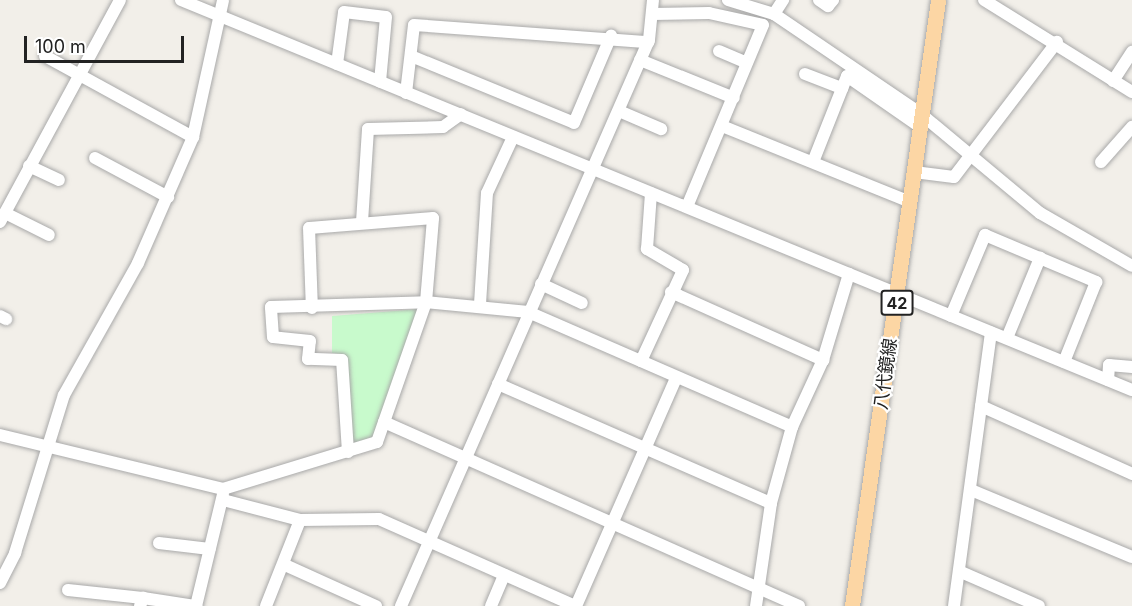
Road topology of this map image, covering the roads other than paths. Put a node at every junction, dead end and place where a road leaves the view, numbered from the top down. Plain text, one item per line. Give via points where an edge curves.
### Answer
1 (120, 0) edge
2 (181, 0) edge
3 (223, 0) edge
4 (653, 0) edge
5 (728, 0) edge
6 (783, 0) edge
7 (819, 0) edge
8 (833, 0) edge
9 (938, 0) edge
10 (984, 0) edge
11 (652, 14) junction
12 (774, 14) junction
13 (220, 20) junction
14 (611, 36) junction
15 (648, 42) junction
16 (1057, 42) junction
17 (719, 51) dead end
18 (1132, 52) edge
19 (45, 56) dead end
20 (411, 56) junction
21 (640, 60) junction
22 (747, 63) junction
23 (337, 64) junction
24 (77, 74) junction
25 (805, 74) dead end
26 (1113, 81) junction
27 (380, 82) junction
28 (842, 88) junction
29 (1132, 92) edge
30 (406, 93) junction
31 (734, 98) junction
32 (619, 111) junction
33 (461, 114) junction
34 (921, 121) junction
35 (722, 126) junction
36 (1132, 127) edge
37 (661, 129) dead end
38 (193, 137) junction
39 (513, 137) junction
40 (973, 157) junction
41 (95, 158) dead end
42 (813, 162) junction
43 (1101, 162) dead end
44 (29, 166) junction
45 (594, 168) junction
46 (914, 172) junction
47 (59, 180) dead end
48 (651, 193) junction
49 (168, 197) junction
50 (910, 202) junction
51 (687, 207) junction
52 (2, 217) edge
53 (362, 222) junction
54 (49, 235) dead end
55 (1040, 258) junction
56 (1132, 266) edge
57 (849, 274) junction
58 (541, 284) junction
59 (671, 292) junction
60 (898, 294) junction
61 (426, 302) junction
62 (582, 303) dead end
63 (480, 304) junction
64 (312, 308) junction
65 (528, 312) junction
66 (951, 316) junction
67 (991, 332) junction
68 (1007, 338) junction
69 (823, 360) junction
70 (641, 361) junction
71 (1064, 362) junction
72 (1132, 367) edge
73 (676, 378) junction
74 (1108, 380) junction
75 (498, 384) junction
76 (1132, 390) edge
77 (981, 406) junction
78 (384, 422) junction
79 (792, 427) junction
80 (0, 435) edge
81 (46, 445) junction
82 (646, 448) junction
83 (348, 452) junction
84 (466, 456) junction
85 (1132, 474) edge
86 (971, 490) junction
87 (223, 495) junction
88 (771, 503) junction
89 (300, 520) junction
90 (612, 523) junction
91 (427, 541) junction
92 (159, 543) dead end
93 (210, 549) junction
94 (1132, 557) edge
95 (285, 565) junction
96 (961, 572) junction
97 (504, 575) junction
98 (0, 583) edge
99 (759, 588) junction
100 (68, 590) dead end
101 (141, 602) edge
102 (266, 606) edge
103 (376, 606) edge
104 (401, 606) edge
105 (491, 606) edge
106 (576, 606) edge
107 (756, 606) edge
108 (800, 606) edge
109 (852, 606) edge
110 (954, 606) edge
111 (1039, 606) edge

1 - 24 street
2 - 13 street
3 - 13 street
4 - 11 street
5 - 12 street
6 - 12 street
7 - 8 street via 828,6
9 - 34 main road, 八代鏡線 / 42
10 - 16 street
11 - 15 street
11 - 22 street via 709,13 763,25
12 - 34 street
13 - 23 street
13 - 38 street
14 - 15 street
14 - 20 street via 414,25
14 - 20 street via 574,123
15 - 21 street
16 - 26 street
16 - 40 street
17 - 22 street
18 - 26 street
19 - 24 street
20 - 30 street
21 - 31 street
21 - 32 street
22 - 31 street
23 - 27 street
23 - 27 street via 344,12 386,16
24 - 38 street
24 - 44 street
25 - 28 street
26 - 29 street
27 - 30 street
28 - 34 street via 847,75
28 - 42 street
30 - 33 street
31 - 35 street
32 - 37 street
32 - 45 street
33 - 39 street
33 - 53 street via 443,127 368,129
34 - 40 street
34 - 46 main road, 八代鏡線 / 42
35 - 42 street
35 - 51 street
36 - 43 street
38 - 49 street
39 - 45 street
39 - 63 street via 487,193
40 - 46 street via 954,177
40 - 56 street via 1040,213
41 - 49 street
42 - 50 street
44 - 47 street
44 - 52 street
45 - 48 street
45 - 58 street
46 - 50 main road, 八代鏡線 / 42
48 - 51 street
48 - 59 street via 647,249 682,265
49 - 81 street via 109,320 64,395
50 - 60 main road, 八代鏡線 / 42
51 - 57 street
52 - 54 street
53 - 61 street via 433,218
53 - 64 street via 309,228
55 - 66 street via 985,236
55 - 68 street
55 - 71 street via 1096,282
57 - 60 street
57 - 69 street
58 - 62 street
58 - 65 street
59 - 69 street
59 - 70 street
60 - 66 street
60 - 109 main road, 八代鏡線 / 42
61 - 63 street
61 - 64 street
61 - 78 street
63 - 65 street
64 - 83 street via 271,307 273,337 310,340 308,359 342,360
65 - 70 street
65 - 75 street
66 - 67 street
67 - 68 street
67 - 77 street
68 - 71 street
69 - 79 street
70 - 73 street
71 - 74 street
72 - 74 street via 1109,365
73 - 79 street
73 - 82 street
74 - 76 street
75 - 82 street
75 - 84 street
77 - 85 street
77 - 86 street
78 - 83 street via 377,442
78 - 84 street
79 - 88 street
80 - 81 street
81 - 87 street
81 - 98 street via 15,553
82 - 88 street
82 - 90 street
83 - 87 street
84 - 90 street
84 - 91 street
86 - 94 street
86 - 96 street
87 - 89 street
87 - 93 street
88 - 99 street
89 - 91 street via 380,519
89 - 95 street
90 - 99 street
90 - 106 street
91 - 97 street
91 - 104 street
92 - 93 street
93 - 101 street via 196,606
95 - 102 street
95 - 103 street
96 - 110 street
96 - 111 street
97 - 105 street
97 - 106 street
99 - 107 street
99 - 108 street
100 - 101 street

